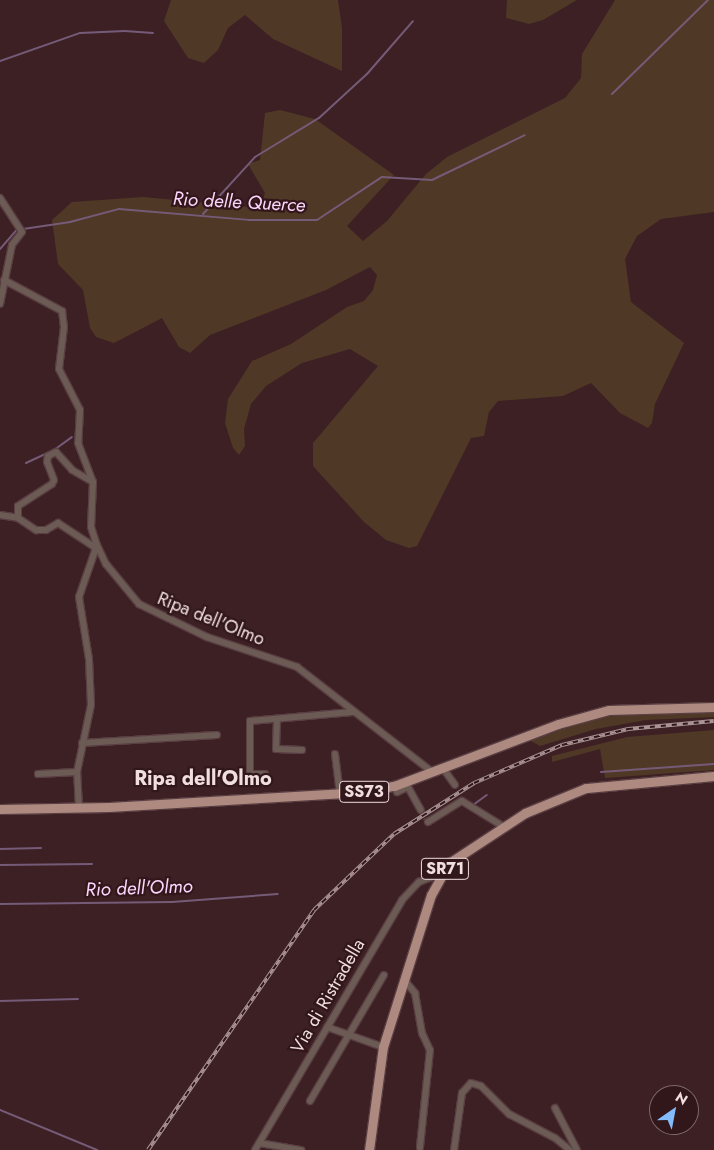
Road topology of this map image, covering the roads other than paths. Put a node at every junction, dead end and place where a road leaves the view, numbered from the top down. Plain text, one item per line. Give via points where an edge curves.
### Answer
1 (0, 198) edge
2 (4, 280) junction
3 (0, 304) edge
4 (93, 482) junction
5 (0, 515) edge
6 (18, 518) junction
7 (96, 547) junction
8 (714, 707) edge
9 (353, 712) junction
10 (276, 719) junction
11 (217, 735) dead end
12 (82, 743) junction
13 (302, 750) dead end
14 (335, 754) dead end
15 (442, 767) junction
16 (431, 771) junction
17 (77, 772) junction
18 (38, 774) dead end
19 (265, 774) dead end
20 (714, 776) edge
21 (455, 785) dead end
22 (394, 786) junction
23 (340, 794) junction
24 (79, 808) junction
25 (0, 810) edge
26 (421, 810) tunnel mouth
27 (428, 822) dead end
28 (504, 827) junction
29 (442, 873) junction
30 (384, 975) dead end
31 (405, 980) junction
32 (327, 1027) junction
33 (350, 1034) junction
34 (383, 1047) junction
35 (310, 1101) dead end
36 (555, 1108) dead end
37 (259, 1143) junction
38 (420, 1146) dead end
39 (255, 1150) edge
40 (301, 1150) edge
41 (369, 1150) edge
42 (454, 1150) edge
43 (570, 1150) edge
44 (577, 1150) edge

1 - 2 street via 22,232 12,245
2 - 3 street
2 - 4 street via 62,311 64,327 59,369 80,410 78,443
4 - 6 street via 72,470 60,454 52,452 47,462 54,480 18,506
4 - 7 street via 91,526
5 - 6 street
6 - 7 street via 36,530 46,530 58,523
7 - 9 street, Ripa dell'Olmo via 139,604 207,637 297,668
7 - 12 street via 79,597 89,659 91,705
8 - 15 main road, SS73 via 609,710 558,724
9 - 10 street
9 - 16 street, Ripa dell'Olmo
10 - 13 street via 276,749
10 - 19 street via 250,721 250,774
11 - 12 street
12 - 17 street
14 - 23 street
15 - 16 main road, SS73
15 - 21 street
16 - 22 main road, SS73
17 - 18 street
17 - 24 street
20 - 28 main road, SR71 via 586,788 525,813
22 - 23 main road, SS73
22 - 26 street via 397,792 408,787
23 - 24 main road, SS73
24 - 25 main road, SS73
27 - 28 street via 462,801
28 - 29 main road, SR71 via 462,852
29 - 31 main road, SR71 via 431,895
29 - 32 street, Via di Ristradella via 419,882 402,900
30 - 33 street
31 - 34 main road, SR71
31 - 38 street via 415,993 422,1033 430,1050
32 - 33 street
32 - 37 street, Via di Ristradella
33 - 34 street
33 - 35 street
34 - 41 main road, SR71
36 - 44 street
37 - 39 street, Via di Ristradella
37 - 40 street
42 - 43 street via 462,1093 471,1083 481,1086 509,1114 556,1138

